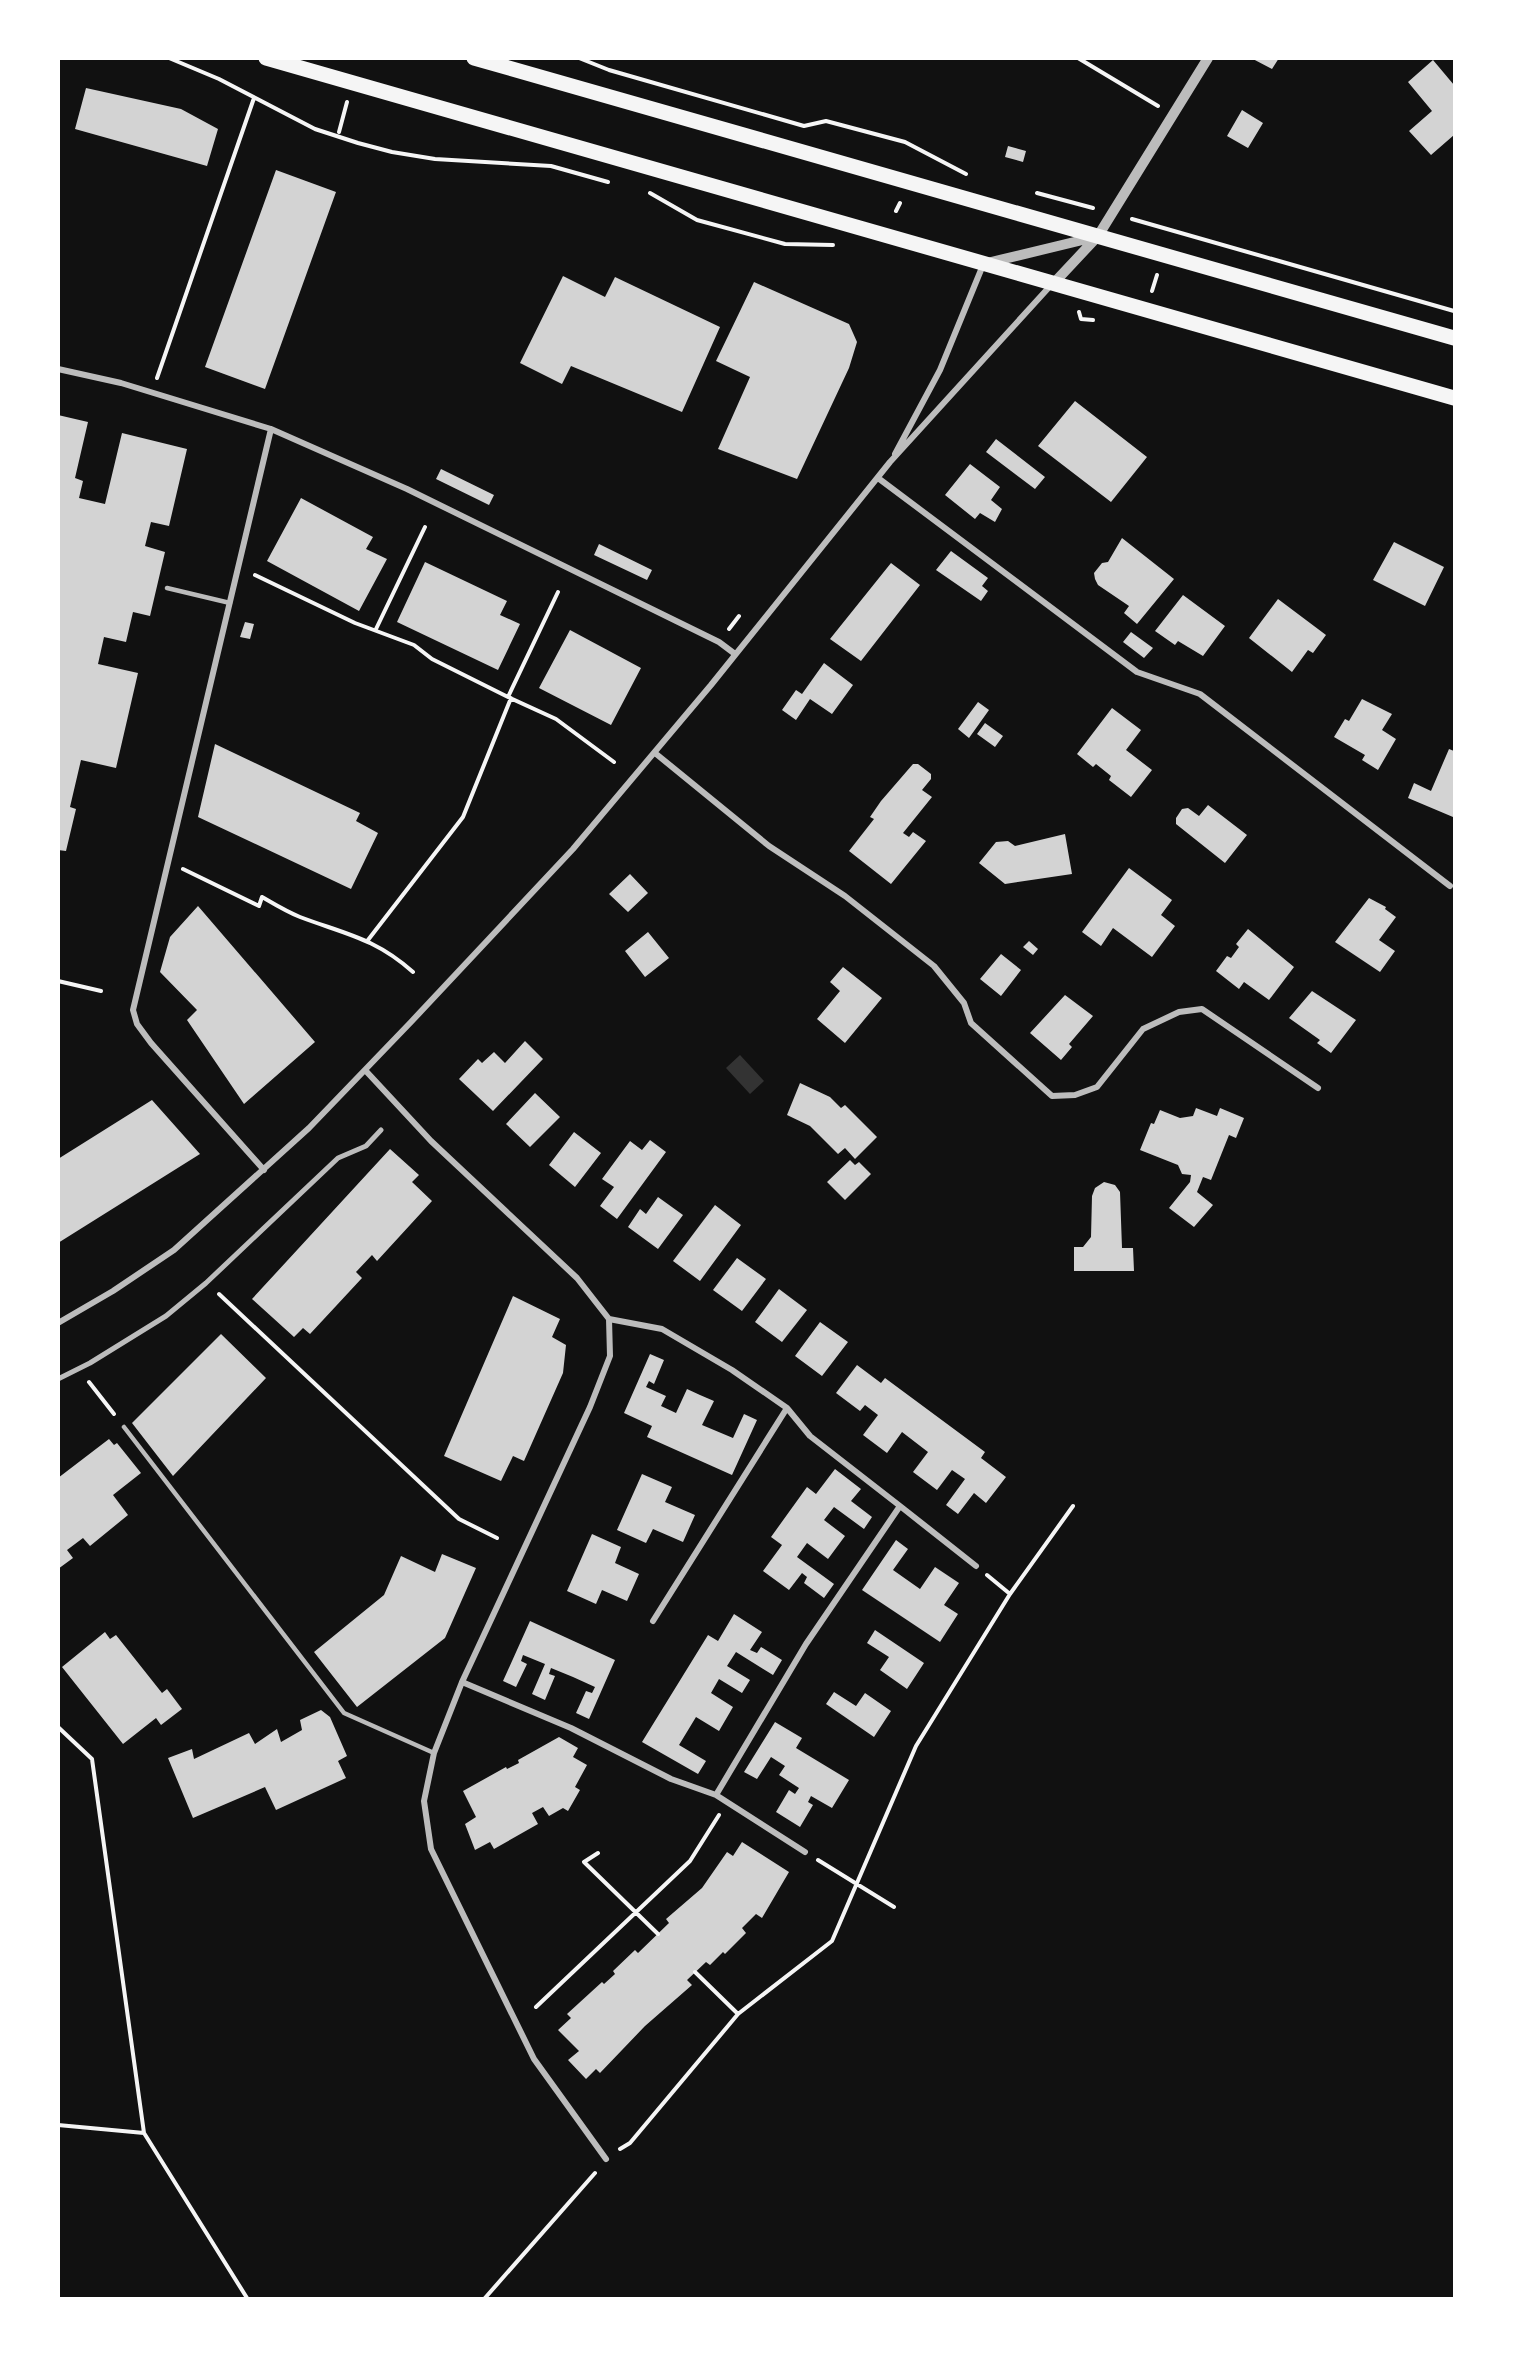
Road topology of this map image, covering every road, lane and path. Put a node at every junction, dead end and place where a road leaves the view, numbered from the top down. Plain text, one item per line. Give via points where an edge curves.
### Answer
1 (169, 58) edge
2 (266, 58) edge
3 (474, 58) edge
4 (579, 58) edge
5 (1078, 58) edge
6 (1208, 58) edge
7 (254, 98) junction
8 (347, 102) dead end
9 (1161, 108) dead end
10 (339, 132) dead end
11 (944, 161) dead end
12 (616, 184) dead end
13 (638, 190) dead end
14 (1135, 220) dead end
15 (1172, 224) dead end
16 (1170, 230) junction
17 (1098, 236) junction
18 (820, 245) dead end
19 (1162, 256) junction
20 (984, 264) junction
21 (1053, 284) junction
22 (1146, 311) junction
23 (1455, 311) edge
24 (1455, 338) edge
25 (58, 369) edge
26 (157, 378) dead end
27 (1455, 398) edge
28 (271, 429) junction
29 (890, 462) junction
30 (878, 477) junction
31 (425, 527) dead end
32 (248, 572) dead end
33 (167, 588) dead end
34 (558, 592) dead end
35 (230, 603) junction
36 (740, 616) dead end
37 (731, 627) dead end
38 (376, 629) junction
39 (735, 654) junction
40 (509, 698) junction
41 (656, 753) junction
42 (614, 762) dead end
43 (180, 868) dead end
44 (1449, 886) dead end
45 (368, 940) junction
46 (412, 972) dead end
47 (58, 981) edge
48 (101, 991) dead end
49 (364, 1070) junction
50 (1318, 1088) dead end
51 (381, 1130) dead end
52 (264, 1170) junction
53 (230, 1304) dead end
54 (609, 1319) junction
55 (58, 1323) edge
56 (80, 1369) junction
57 (58, 1379) edge
58 (787, 1408) junction
59 (124, 1427) joint
60 (900, 1506) junction
61 (1073, 1506) dead end
62 (497, 1538) dead end
63 (976, 1566) joint
64 (1010, 1594) junction
65 (653, 1621) dead end
66 (462, 1682) junction
67 (58, 1727) edge
68 (434, 1753) junction
69 (716, 1795) junction
70 (728, 1802) junction
71 (805, 1852) joint
72 (598, 1853) dead end
73 (857, 1884) junction
74 (894, 1907) dead end
75 (636, 1913) junction
76 (658, 1934) dead end
77 (695, 1972) dead end
78 (536, 2007) dead end
79 (738, 2014) junction
80 (58, 2125) edge
81 (144, 2133) junction
82 (606, 2159) junction
83 (247, 2298) edge
84 (485, 2298) edge

1 - 7 path
2 - 20 main road
3 - 17 main road
4 - 11 path via 804,126 826,121 905,142
5 - 9 path
6 - 17 street
7 - 12 path via 315,129 392,152 435,159 551,166
7 - 26 path
8 - 10 path
13 - 18 path via 661,198 697,220 785,244
14 - 16 path
15 - 16 path
16 - 19 path
16 - 23 path
17 - 19 main road
17 - 20 street
17 - 21 street
19 - 22 path
19 - 24 main road
20 - 21 main road
20 - 29 street via 940,370
21 - 22 main road
21 - 29 street
22 - 27 main road
25 - 28 street via 121,383
28 - 35 street
28 - 39 street via 407,489 719,642
29 - 30 street
30 - 39 street
30 - 44 street via 1137,672 1200,694
31 - 38 path
32 - 38 path
33 - 35 lane
34 - 40 path
35 - 52 street via 133,1010 137,1024 151,1043
36 - 37 path
38 - 40 path via 414,645 432,659
39 - 41 street
40 - 42 path via 556,719
40 - 45 path via 463,817
41 - 49 street via 573,849
41 - 50 street via 769,846 845,896 934,966 964,1003 971,1023 1052,1096 1075,1095 1097,1088 1143,1029 1179,1012 1202,1009
43 - 45 path via 259,906 262,897 297,916
45 - 46 path via 393,954
47 - 48 path
49 - 52 street
49 - 54 street via 431,1141 577,1278
51 - 56 street via 366,1146 338,1158 166,1316
52 - 55 street via 174,1250
53 - 62 path via 459,1519
54 - 58 street via 662,1329
54 - 66 street via 610,1356 590,1407
56 - 57 street
56 - 59 path
58 - 60 street via 810,1436
58 - 65 street
59 - 68 lane via 344,1713
60 - 63 street
60 - 69 street via 806,1644
61 - 64 path
63 - 64 path
64 - 73 path via 916,1746
66 - 68 street
66 - 69 street via 571,1728 671,1779
67 - 81 path via 92,1759
68 - 82 street via 424,1801 430,1849 534,2059
69 - 70 street
70 - 71 street
70 - 75 path via 690,1861
71 - 73 path
72 - 75 path via 584,1862
73 - 74 path
73 - 79 path via 832,1941
75 - 76 path
75 - 78 path
77 - 79 path
79 - 82 path via 630,2143
80 - 81 path
81 - 83 path
82 - 84 path

